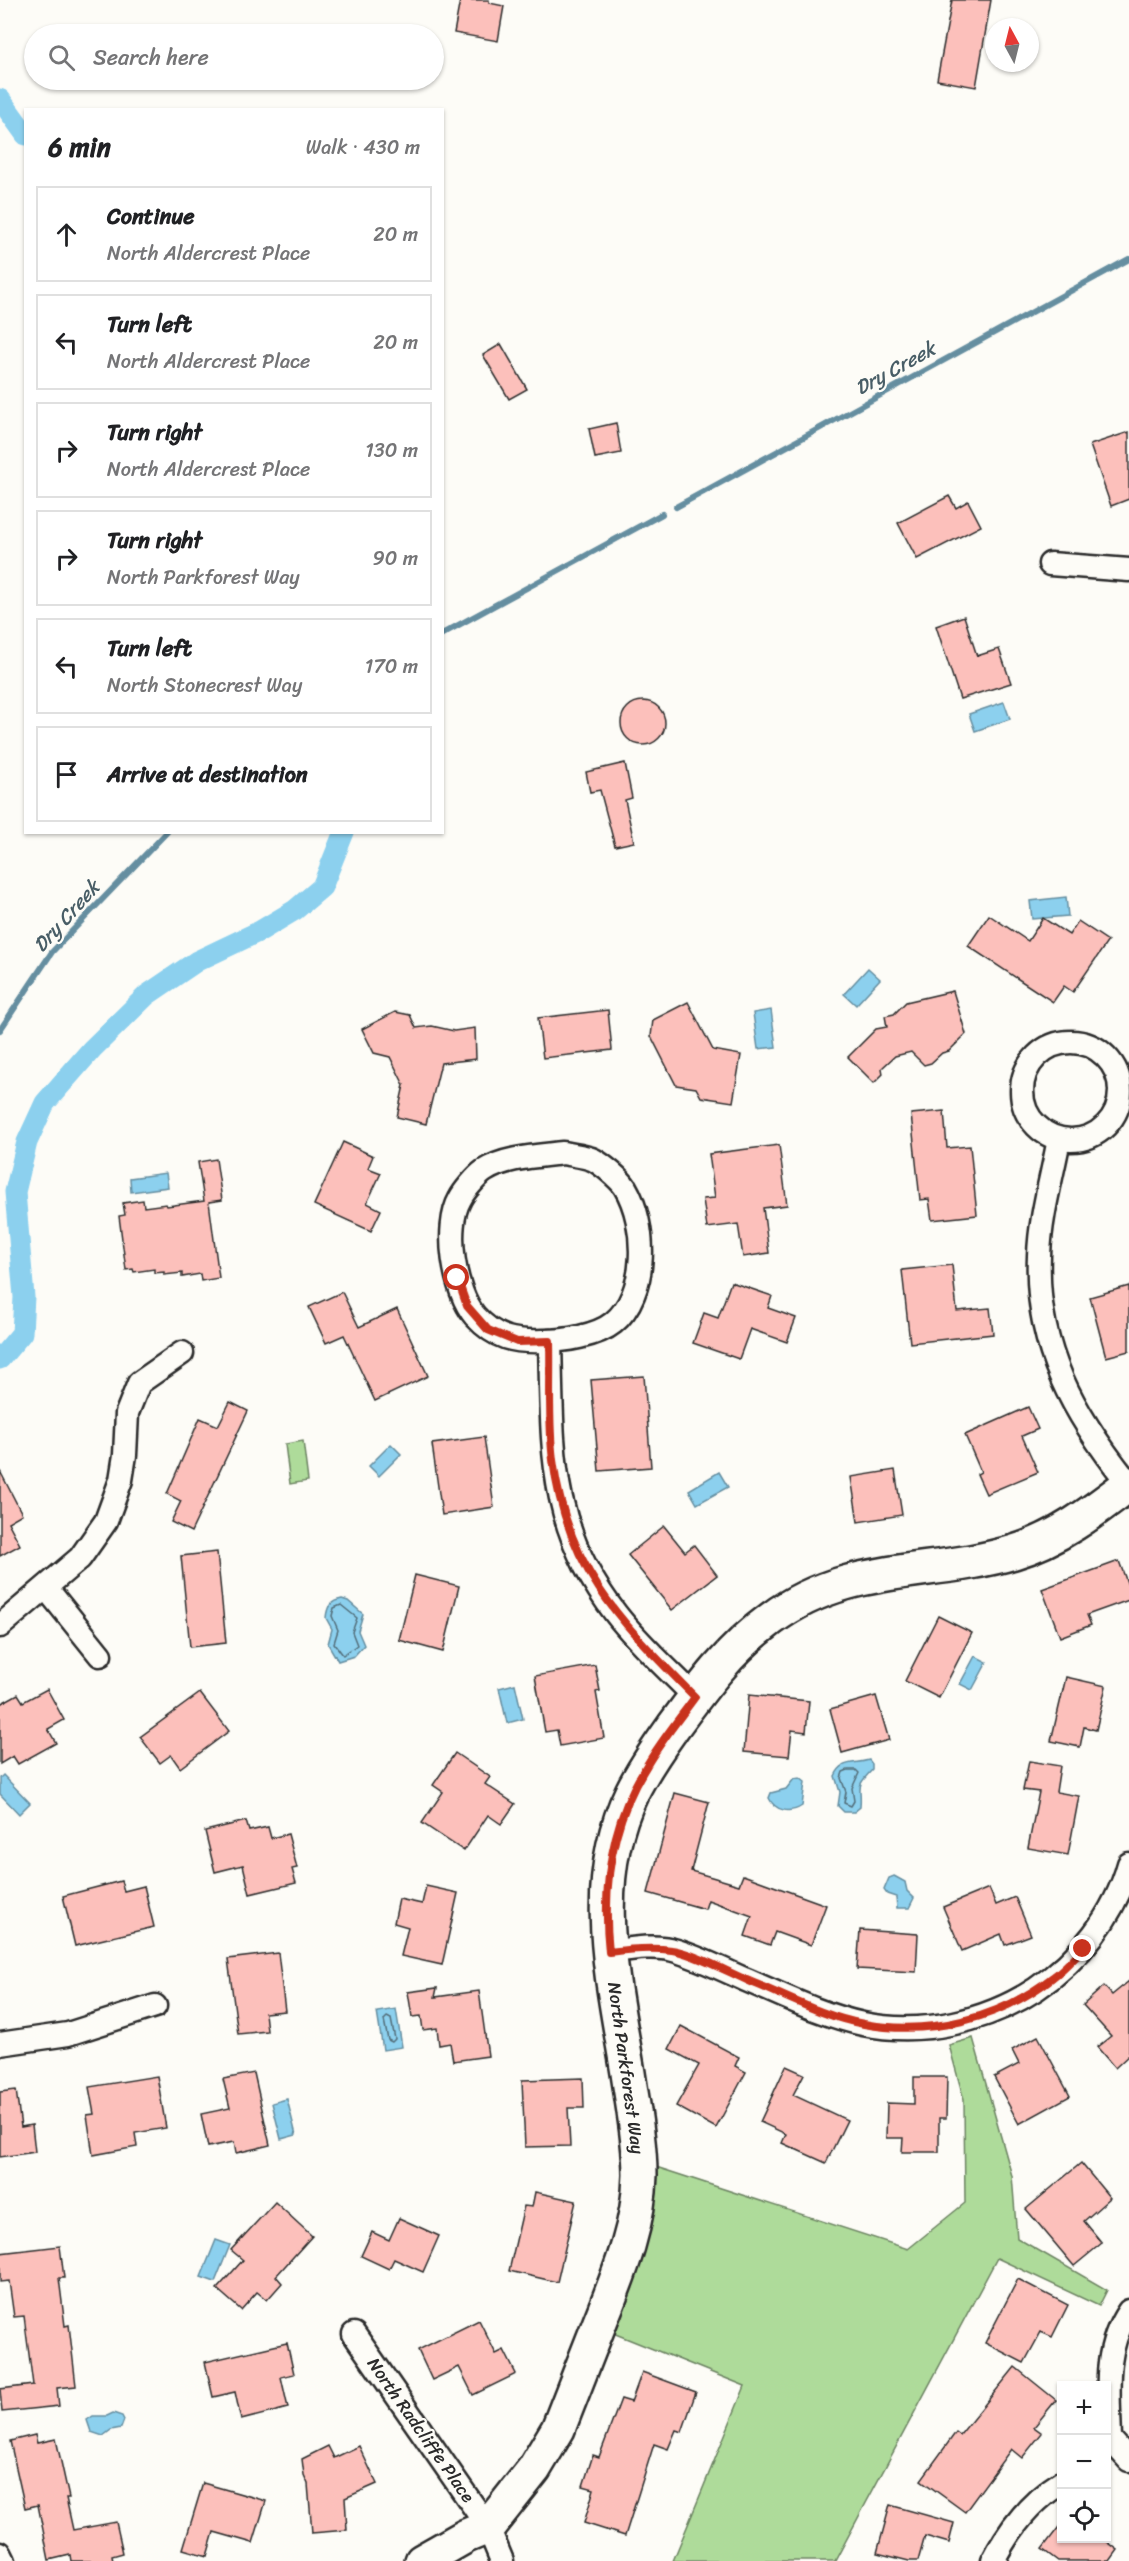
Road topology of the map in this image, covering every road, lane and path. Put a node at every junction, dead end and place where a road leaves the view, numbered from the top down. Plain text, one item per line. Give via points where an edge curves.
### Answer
1 (1050, 564) dead end
2 (1129, 570) edge
3 (1059, 1139) junction
4 (550, 1341) junction
5 (182, 1353) dead end
6 (1129, 1484) edge
7 (46, 1589) junction
8 (0, 1626) edge
9 (100, 1655) dead end
10 (695, 1697) junction
11 (1129, 1864) edge
12 (609, 1952) junction
13 (155, 2006) dead end
14 (0, 2044) edge
15 (1129, 2311) edge
16 (354, 2334) dead end
17 (1108, 2435) edge
18 (1111, 2443) edge
19 (1129, 2460) edge
20 (1057, 2486) edge
21 (488, 2527) junction
22 (0, 2553) edge
23 (4, 2561) edge
24 (422, 2561) edge
25 (502, 2561) edge
26 (993, 2561) edge

1 - 2 street
3 - 3 street via 1044,1132 1028,1114 1022,1091 1024,1074 1045,1049 1076,1041 1106,1055 1121,1083 1120,1100 1105,1128 1091,1137
3 - 6 street via 1039,1255 1044,1324 1056,1369 1076,1411
4 - 4 street via 517,1342 488,1330 467,1306 457,1278 452,1232 460,1199 484,1171 517,1158 563,1153 594,1160 625,1186 637,1218 642,1256 636,1292 613,1323 580,1337
4 - 10 street via 553,1458 560,1500 574,1544 616,1615
5 - 7 street via 140,1383 127,1413 121,1480 105,1521 80,1558
6 - 10 street, North Parkforest Way via 1086,1517 1017,1551 976,1562 868,1575 805,1598 742,1641
7 - 8 street
7 - 9 street
10 - 12 street, North Parkforest Way via 647,1764 621,1819 607,1884
11 - 12 street via 1106,1917 1083,1949 1054,1977 1020,2000 955,2024 922,2028 862,2024 675,1950 637,1948
12 - 21 street, North Parkforest Way via 637,2134 640,2174 633,2230 558,2429 534,2469
13 - 14 street via 68,2034
15 - 17 street via 1109,2362
16 - 21 street, North Radcliffe Place
18 - 19 street
20 - 26 street via 1034,2502 1017,2522
21 - 24 street, North Parkforest Way
21 - 25 street, North Radcliffe Place
22 - 23 street

